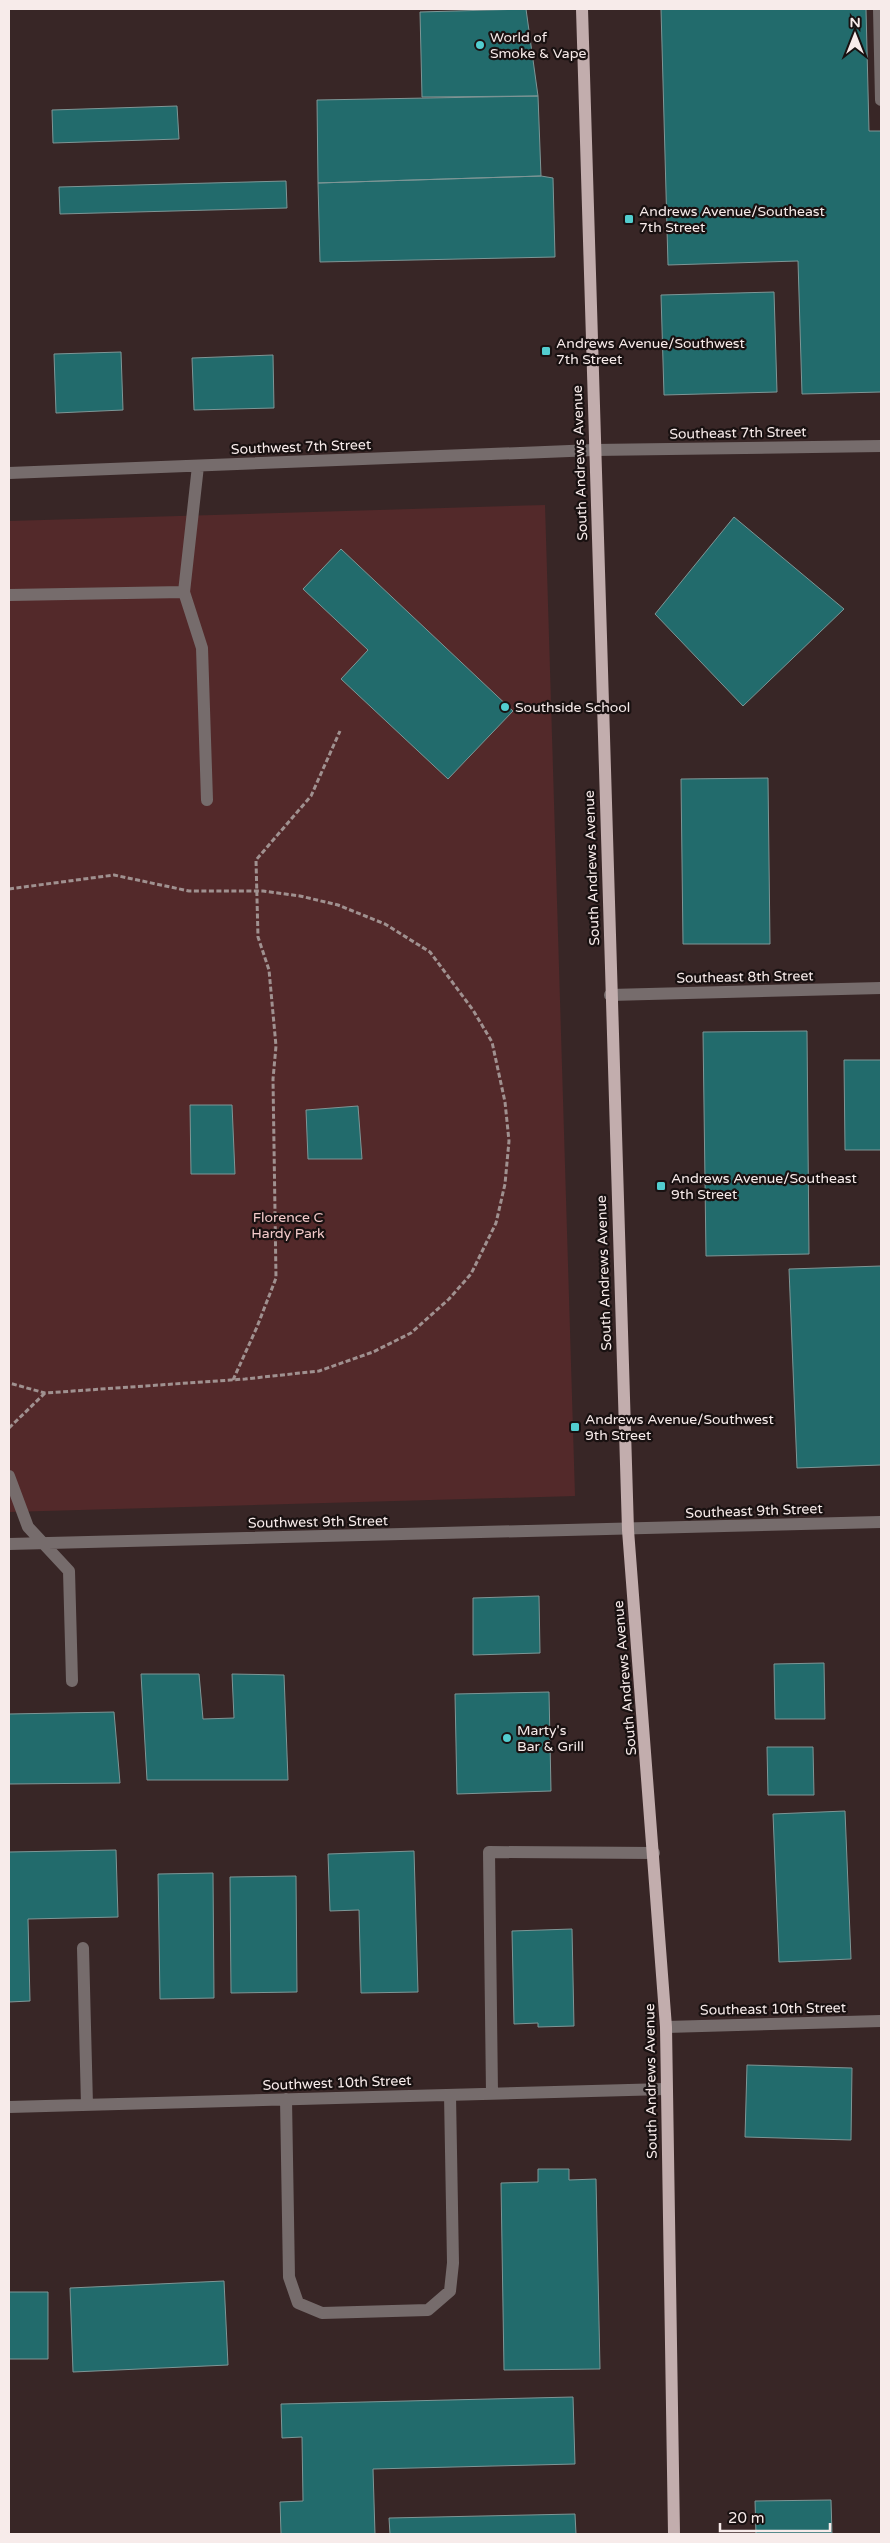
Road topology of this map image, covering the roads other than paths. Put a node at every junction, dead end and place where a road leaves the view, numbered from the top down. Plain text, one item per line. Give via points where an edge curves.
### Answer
1 (582, 9) edge
2 (879, 9) edge
3 (881, 100) edge
4 (881, 446) edge
5 (594, 450) junction
6 (198, 466) junction
7 (9, 473) edge
8 (184, 592) junction
9 (9, 595) edge
10 (207, 800) dead end
11 (881, 988) edge
12 (610, 995) junction
13 (9, 1476) edge
14 (881, 1522) edge
15 (628, 1530) junction
16 (41, 1543) junction
17 (9, 1544) edge
18 (72, 1681) dead end
19 (654, 1853) junction
20 (84, 1948) dead end
21 (881, 2022) edge
22 (666, 2027) junction
23 (666, 2089) junction
24 (492, 2093) junction
25 (450, 2094) junction
26 (286, 2099) junction
27 (87, 2105) junction
28 (9, 2107) edge
29 (674, 2534) edge

1 - 5 main road, South Andrews Avenue
2 - 3 street
4 - 5 street, Southeast 7th Street
5 - 6 street, Southwest 7th Street
5 - 12 main road, South Andrews Avenue
6 - 7 street, Southwest 7th Street
6 - 8 street
8 - 9 street
8 - 10 street via 202,648
11 - 12 street, Southeast 8th Street
12 - 15 main road, South Andrews Avenue
13 - 16 street via 28,1527
14 - 15 street, Southeast 9th Street
15 - 16 street, Southwest 9th Street
15 - 19 main road, South Andrews Avenue
16 - 17 street, Southwest 9th Street
16 - 18 street via 69,1571
19 - 22 main road, South Andrews Avenue
19 - 24 street via 489,1852
20 - 27 street
21 - 22 street, Southeast 10th Street
22 - 23 main road, South Andrews Avenue
23 - 24 street, Southwest 10th Street
23 - 29 main road, South Andrews Avenue
24 - 25 street, Southwest 10th Street
25 - 26 street, Southwest 10th Street
25 - 26 street via 453,2263 450,2291 428,2310 322,2313 298,2303 289,2277
26 - 27 street, Southwest 10th Street
27 - 28 street, Southwest 10th Street

